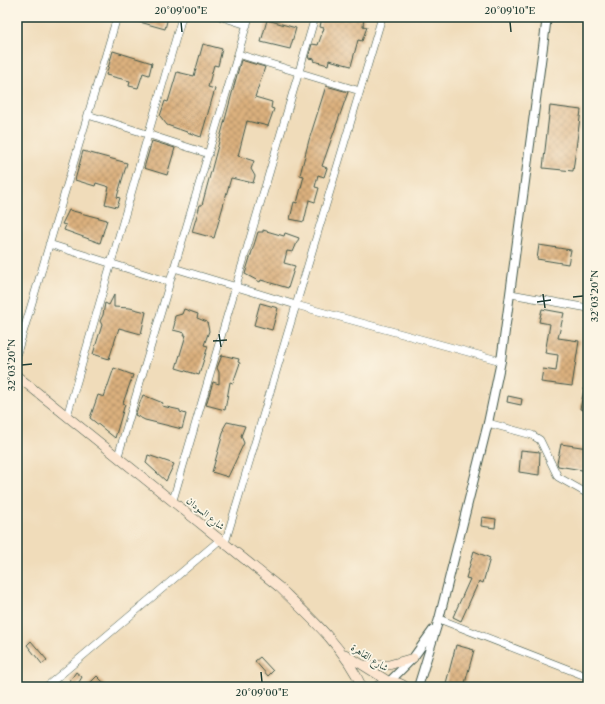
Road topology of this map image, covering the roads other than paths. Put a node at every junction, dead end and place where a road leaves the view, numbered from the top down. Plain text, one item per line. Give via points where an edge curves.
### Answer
1 (117, 17) edge
2 (182, 17) edge
3 (222, 17) edge
4 (249, 17) edge
5 (315, 17) edge
6 (382, 17) edge
7 (547, 17) edge
8 (247, 25) junction
9 (238, 54) junction
10 (299, 71) junction
11 (360, 91) junction
12 (88, 115) junction
13 (148, 136) junction
14 (208, 154) junction
15 (50, 244) junction
16 (111, 264) junction
17 (174, 268) junction
18 (170, 282) junction
19 (236, 286) junction
20 (511, 294) junction
21 (296, 305) junction
22 (588, 308) edge
23 (17, 353) edge
24 (501, 361) junction
25 (17, 376) edge
26 (67, 416) junction
27 (488, 423) junction
28 (118, 456) junction
29 (588, 494) edge
30 (172, 500) junction
31 (223, 541) junction
32 (439, 619) junction
33 (340, 652) junction
34 (413, 658) junction
35 (362, 665) junction
36 (588, 677) edge
37 (389, 681) junction
38 (46, 687) edge
39 (362, 687) edge
40 (376, 687) edge
41 (406, 687) edge
42 (418, 687) edge

1 - 12 street
2 - 13 street
3 - 8 street
4 - 8 street
5 - 10 street
6 - 11 street
7 - 20 street
8 - 9 street
9 - 10 street
9 - 14 street
10 - 11 street
10 - 19 street
11 - 21 street
12 - 13 street
12 - 15 street
13 - 14 street
13 - 16 street
14 - 17 street
15 - 16 street
15 - 23 street
16 - 18 street
16 - 26 street
17 - 18 street
17 - 19 street
18 - 28 street
19 - 21 street
19 - 30 street
20 - 22 street
20 - 24 street
21 - 24 street
21 - 31 street
24 - 27 street
25 - 26 main road, شارع السودان
26 - 28 main road, شارع السودان
27 - 29 street via 532,435 540,440 558,477
27 - 32 street
28 - 30 main road, شارع السودان
30 - 31 main road, شارع السودان
31 - 33 main road, شارع السودان via 279,587
31 - 38 street
32 - 34 street
32 - 36 street
32 - 42 street
33 - 35 main road, شارع القاهرة
33 - 39 main road, شارع السودان
34 - 35 main road via 389,665
34 - 37 street
35 - 37 main road, شارع القاهرة
37 - 40 main road
37 - 41 main road, شارع القاهرة via 401,683

